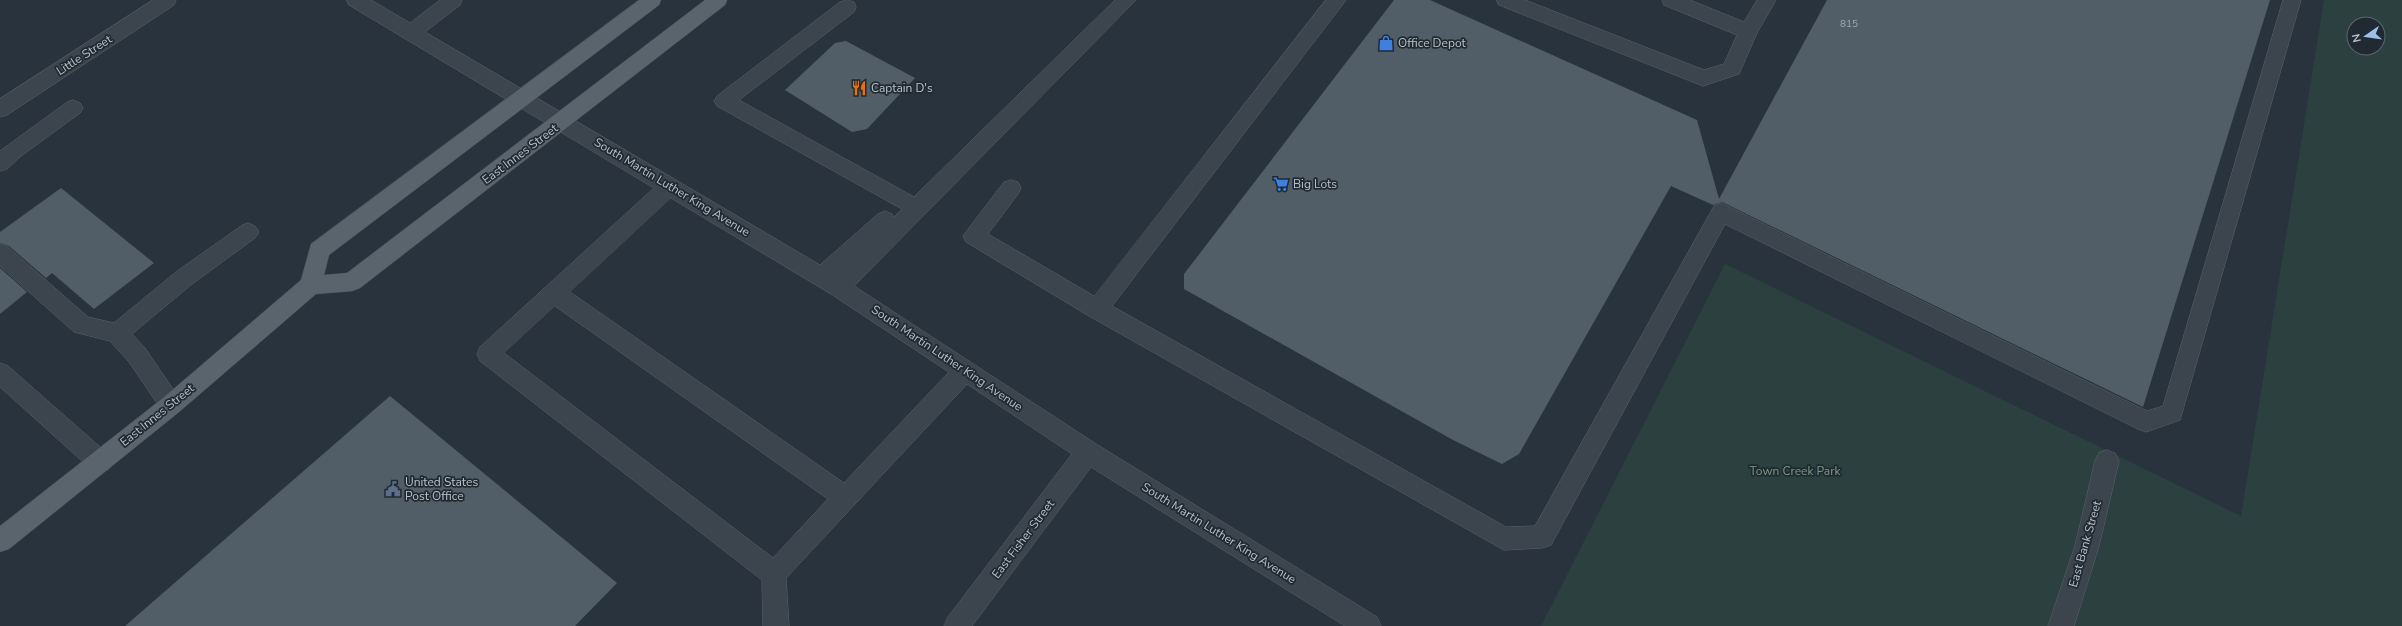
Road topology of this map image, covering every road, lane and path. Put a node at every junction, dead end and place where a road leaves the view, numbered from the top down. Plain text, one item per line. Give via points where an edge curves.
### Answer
1 (167, 0) edge
2 (356, 0) edge
3 (453, 0) edge
4 (652, 0) edge
5 (718, 0) edge
6 (1127, 0) edge
7 (1336, 0) edge
8 (1506, 0) edge
9 (1671, 0) edge
10 (1767, 0) edge
11 (2292, 0) edge
12 (847, 7) dead end
13 (411, 32) junction
14 (1748, 32) junction
15 (521, 97) junction
16 (73, 108) dead end
17 (0, 109) edge
18 (562, 122) junction
19 (0, 163) edge
20 (950, 175) junction
21 (670, 186) junction
22 (1011, 188) dead end
23 (906, 202) junction
24 (248, 232) dead end
25 (0, 253) edge
26 (830, 282) junction
27 (311, 285) junction
28 (554, 293) junction
29 (1097, 309) junction
30 (116, 333) junction
31 (965, 371) junction
32 (0, 373) edge
33 (171, 405) junction
34 (1088, 452) junction
35 (2107, 461) dead end
36 (100, 462) junction
37 (846, 498) junction
38 (0, 542) edge
39 (774, 574) junction
40 (776, 626) edge
41 (957, 626) edge
42 (1368, 626) edge
43 (2061, 626) edge

1 - 17 street, Little Street
2 - 13 street, South Martin Luther King Avenue
3 - 13 street
4 - 15 main road
5 - 18 main road, East Innes Street
6 - 20 street
7 - 29 street
8 - 14 street via 1703,78 1732,69
9 - 14 street
10 - 14 street
11 - 29 street via 2172,413 2146,422 1721,212 1542,537 1504,540
12 - 23 street via 724,101
13 - 15 street, South Martin Luther King Avenue
15 - 18 street, South Martin Luther King Avenue
15 - 27 main road via 319,250
16 - 19 street
18 - 21 street, South Martin Luther King Avenue
18 - 27 main road, East Innes Street via 352,282
20 - 23 street
20 - 26 street
21 - 26 street, South Martin Luther King Avenue
21 - 28 street
22 - 29 street via 974,236
23 - 26 street
24 - 30 street via 184,278
25 - 30 street via 82,325
26 - 31 street, South Martin Luther King Avenue
27 - 33 main road, East Innes Street
28 - 37 street
28 - 39 street via 488,354
30 - 33 street via 137,355
31 - 34 street, South Martin Luther King Avenue
31 - 37 street
32 - 36 street
33 - 36 main road, East Innes Street
34 - 41 street, East Fisher Street
34 - 42 street, South Martin Luther King Avenue
35 - 43 street, East Bank Street via 2087,546
36 - 38 main road, East Innes Street
37 - 39 street
39 - 40 street

